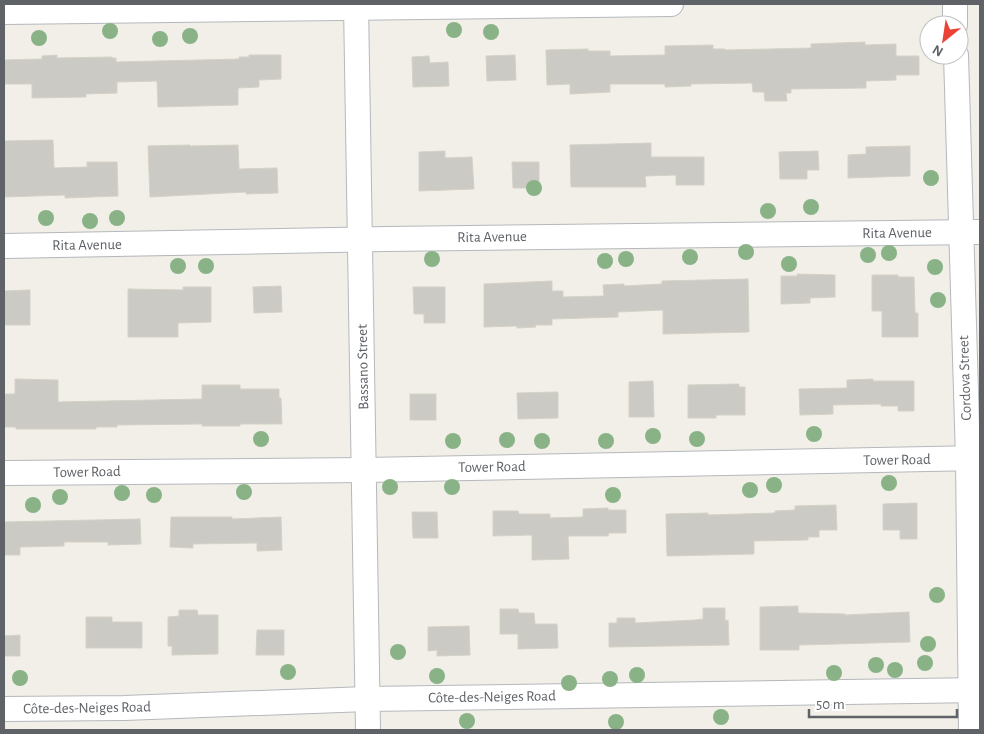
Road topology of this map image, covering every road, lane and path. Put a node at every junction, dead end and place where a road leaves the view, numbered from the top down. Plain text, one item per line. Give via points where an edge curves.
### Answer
1 (671, 4) edge
2 (356, 5) edge
3 (4, 12) edge
4 (957, 65) edge
5 (971, 232) edge
6 (360, 239) junction
7 (4, 246) edge
8 (974, 459) edge
9 (365, 470) junction
10 (4, 473) edge
11 (976, 690) edge
12 (368, 699) junction
13 (4, 709) edge
14 (368, 730) edge
15 (970, 730) edge

1 - 2 street
2 - 3 street
2 - 6 street, Bassano Street
4 - 5 street, Cordova Street
5 - 6 street, Rita Avenue
5 - 8 street, Cordova Street
6 - 7 street, Rita Avenue
6 - 9 street, Bassano Street
8 - 9 street, Tower Road
8 - 11 street, Cordova Street
9 - 10 street, Tower Road
9 - 12 street, Bassano Street
11 - 12 street, Côte-des-Neiges Road
11 - 15 street, Cordova Street
12 - 13 street, Côte-des-Neiges Road
12 - 14 street, Bassano Street

